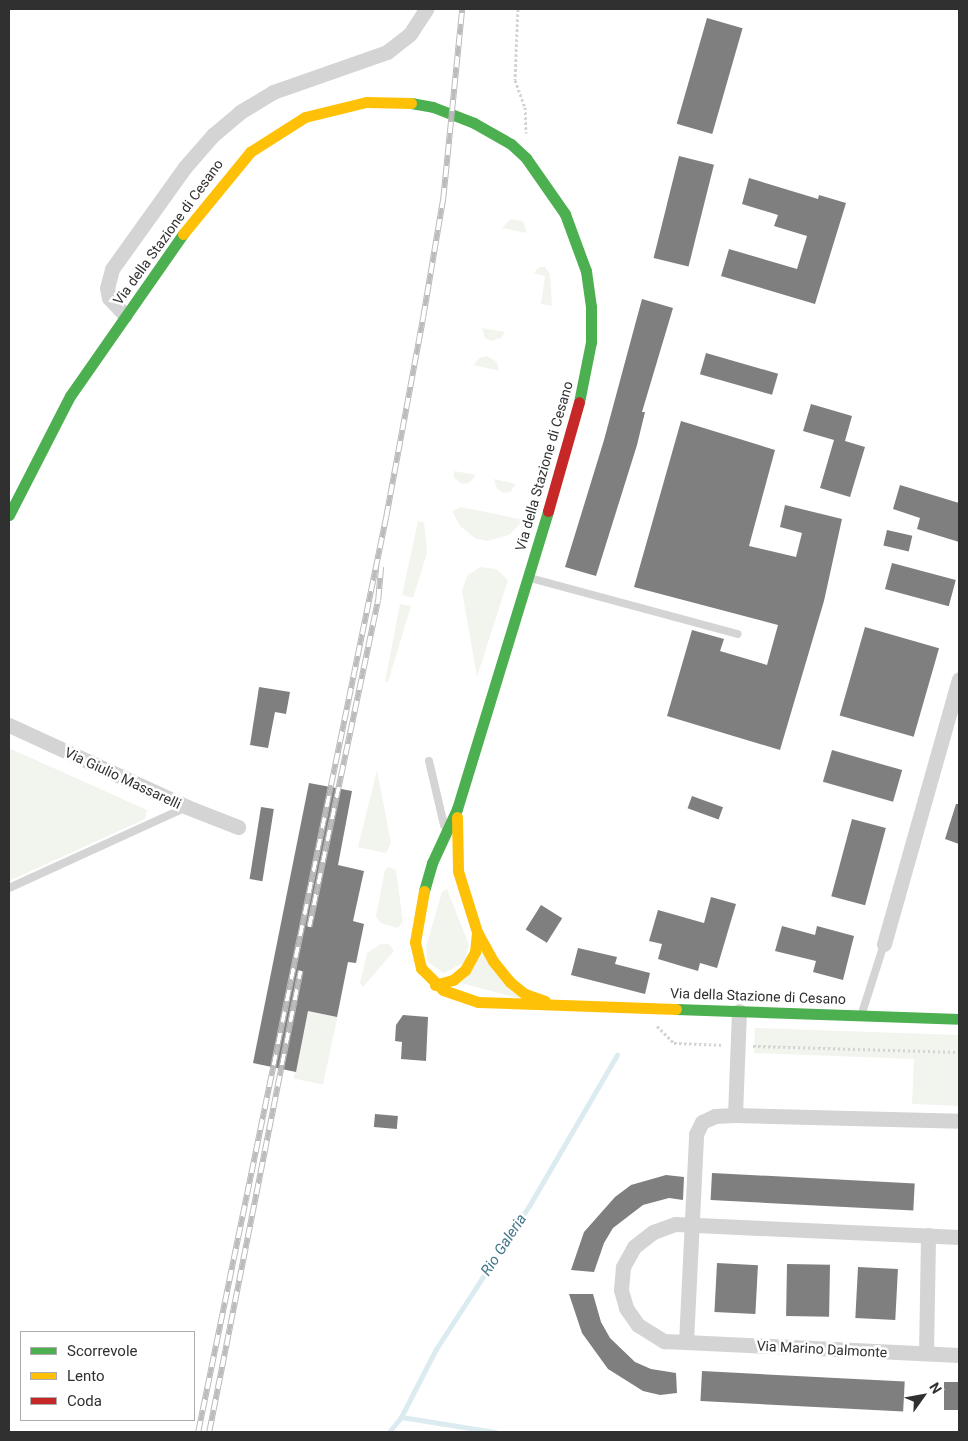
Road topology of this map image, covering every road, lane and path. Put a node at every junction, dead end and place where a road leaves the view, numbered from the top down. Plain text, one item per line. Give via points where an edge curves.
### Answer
1 (426, 9) edge
2 (518, 9) edge
3 (526, 158) junction
4 (125, 315) junction
5 (9, 515) edge
6 (528, 577) junction
7 (738, 634) dead end
8 (959, 679) edge
9 (9, 725) edge
10 (429, 761) dead end
11 (186, 808) junction
12 (457, 809) junction
13 (238, 827) dead end
14 (446, 832) junction
15 (9, 888) edge
16 (477, 932) junction
17 (884, 944) joint
18 (435, 985) junction
19 (554, 1004) junction
20 (739, 1010) junction
21 (861, 1015) junction
22 (959, 1019) edge
23 (654, 1023) dead end
24 (738, 1046) junction
25 (959, 1052) edge
26 (735, 1115) junction
27 (959, 1122) edge
28 (691, 1225) junction
29 (928, 1235) junction
30 (959, 1237) edge
31 (686, 1342) junction
32 (926, 1353) junction
33 (959, 1355) edge

1 - 4 street via 410,34 387,52 273,92 240,112 213,135 185,167 112,269 108,281 109,298
2 - 3 path via 515,80 526,107
3 - 4 street, Via della Stazione di Cesano via 495,134 457,115 408,102 380,100 334,107 305,117 263,141 238,162
3 - 6 street, Via della Stazione di Cesano via 556,198 575,233 586,271 592,324 587,371 576,417
4 - 5 street, Via della Stazione di Cesano via 52,426
6 - 7 lane
6 - 12 street, Via della Stazione di Cesano
8 - 17 street
9 - 11 street, Via Giulio Massarelli
10 - 14 lane
11 - 13 street, Via Giulio Massarelli
11 - 15 lane
12 - 14 street, Via della Stazione di Cesano
12 - 16 street, Via della Stazione di Cesano via 458,871
14 - 18 street, Via della Stazione di Cesano via 432,863 416,925 417,956
16 - 18 street, Via della Stazione di Cesano via 475,952 465,970 453,980
16 - 19 street, Via della Stazione di Cesano via 493,961 510,982 525,994
17 - 21 lane
18 - 19 street, Via della Stazione di Cesano via 471,1001
19 - 20 street, Via della Stazione di Cesano
20 - 21 street, Via della Stazione di Cesano
20 - 24 street
21 - 22 street, Via della Stazione di Cesano
23 - 24 path via 674,1043
24 - 25 path
24 - 26 street
26 - 27 street
26 - 28 street via 710,1118 697,1130
28 - 29 street, Via Marino Dalmonte
28 - 31 street
28 - 31 street, Via Marino Dalmonte via 664,1226 642,1238 627,1256 621,1277 623,1300 638,1326 664,1342
29 - 30 street, Via Marino Dalmonte
29 - 32 street
31 - 32 street, Via Marino Dalmonte
32 - 33 street, Via Marino Dalmonte

